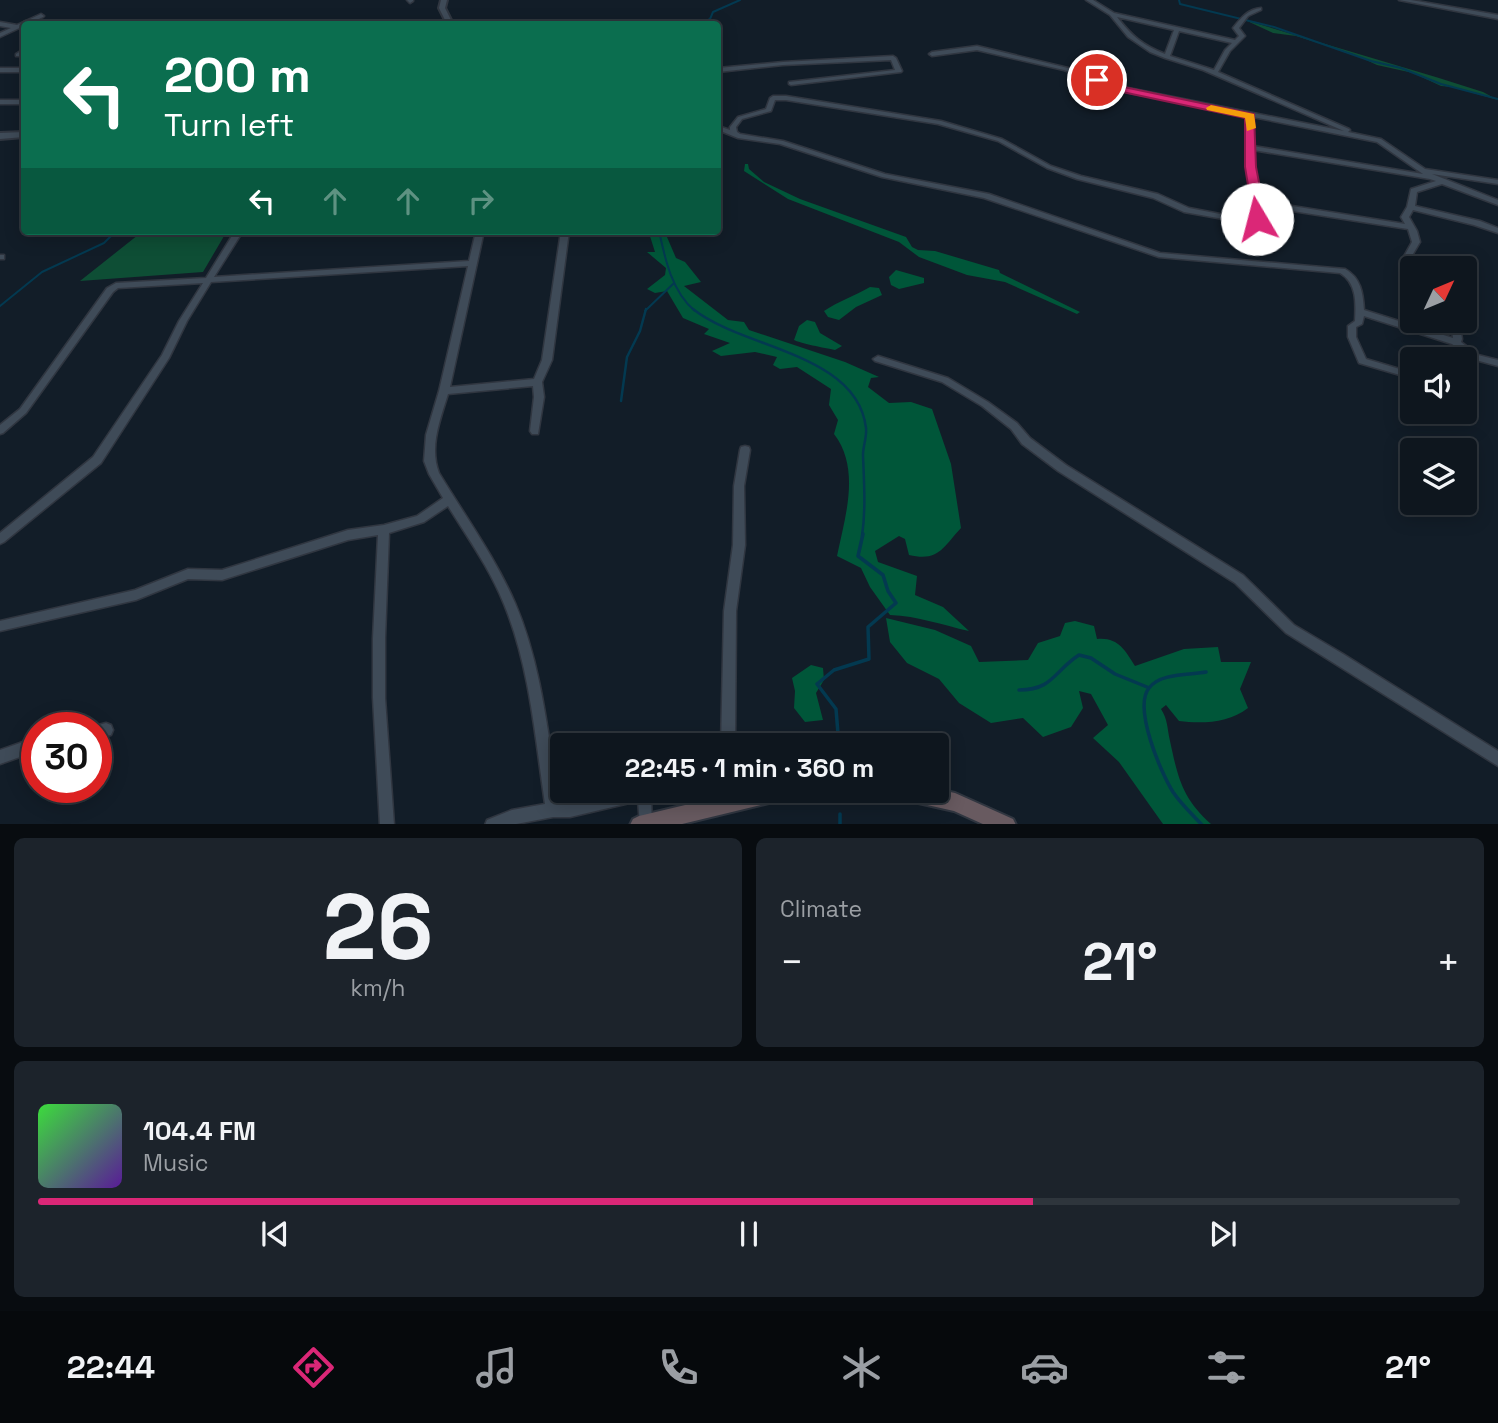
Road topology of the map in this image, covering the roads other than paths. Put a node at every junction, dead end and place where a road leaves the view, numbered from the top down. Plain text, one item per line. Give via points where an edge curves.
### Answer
1 (444, 0) edge
2 (1089, 0) edge
3 (1402, 0) edge
4 (1259, 9) dead end
5 (1112, 14) junction
6 (41, 16) dead end
7 (1498, 17) edge
8 (33, 21) edge
9 (448, 21) edge
10 (0, 24) edge
11 (21, 28) edge
12 (1177, 29) junction
13 (0, 35) edge
14 (1236, 42) junction
15 (932, 54) dead end
16 (1167, 57) junction
17 (0, 70) edge
18 (21, 70) edge
19 (721, 70) edge
20 (1215, 73) junction
21 (791, 83) dead end
22 (0, 102) edge
23 (21, 102) edge
24 (1250, 116) junction
25 (721, 129) edge
26 (734, 133) junction
27 (21, 135) edge
28 (0, 136) edge
29 (1361, 136) junction
30 (1252, 148) junction
31 (1429, 174) junction
32 (1441, 182) junction
33 (1498, 182) edge
34 (1257, 203) junction
35 (1498, 204) edge
36 (1411, 207) junction
37 (1409, 227) junction
38 (1498, 231) edge
39 (237, 235) edge
40 (479, 235) edge
41 (564, 235) edge
42 (1408, 256) edge
43 (472, 263) junction
44 (211, 279) junction
45 (1361, 312) junction
46 (1457, 333) edge
47 (1455, 342) junction
48 (878, 359) dead end
49 (1498, 363) edge
50 (1400, 372) edge
51 (537, 382) junction
52 (443, 391) junction
53 (0, 430) edge
54 (534, 431) dead end
55 (746, 450) dead end
56 (449, 500) junction
57 (384, 530) junction
58 (0, 539) edge
59 (0, 626) edge
60 (728, 733) edge
61 (21, 750) edge
62 (0, 757) edge
63 (1498, 759) edge
64 (949, 802) edge
65 (600, 803) edge
66 (646, 803) edge
67 (729, 803) edge
68 (553, 810) junction
69 (643, 823) edge
70 (387, 824) edge
71 (492, 824) edge
72 (1007, 824) edge

1 - 9 street via 442,8
2 - 5 street
3 - 7 street
4 - 14 street via 1236,28 1242,36
5 - 12 street
5 - 16 street via 1131,38
6 - 8 street
10 - 11 street
11 - 13 street
12 - 14 street
12 - 16 street
14 - 20 street
15 - 24 street via 977,48 1066,69 1116,88
16 - 20 street
17 - 18 street
19 - 21 street via 892,58 899,66 899,71
20 - 29 street
22 - 23 street
24 - 29 street
24 - 30 street
25 - 26 street
26 - 34 street via 740,118 769,110 773,98 786,97 974,132 1011,144 1064,173 1155,196 1187,210 1252,222 1257,219
26 - 45 street via 780,142 884,176 986,196 1159,254 1335,269 1354,279
27 - 28 street
29 - 31 street via 1379,141
30 - 31 street
30 - 34 street
31 - 32 street
31 - 33 street
32 - 35 street
32 - 36 street via 1413,191
34 - 37 street
36 - 37 street via 1405,217
36 - 38 street
37 - 42 street via 1416,242
39 - 44 street
40 - 43 street
41 - 51 street via 547,360
43 - 44 street
43 - 52 street
44 - 53 street via 110,290 23,411
44 - 58 street via 97,460
45 - 47 street
45 - 50 street via 1359,322 1352,326 1352,337 1362,361
46 - 47 street
47 - 49 street via 1475,357
48 - 63 street via 945,380 985,404 1062,468 1239,579 1290,629
51 - 52 street
51 - 54 street
52 - 56 street via 429,461
55 - 60 street via 730,611
56 - 57 street via 420,519
56 - 68 street via 510,604 532,685
57 - 59 street via 348,535 222,575 188,574 136,595
57 - 70 street via 379,685
61 - 62 street
64 - 72 main road
65 - 68 street
66 - 69 street
67 - 69 main road
68 - 71 street

